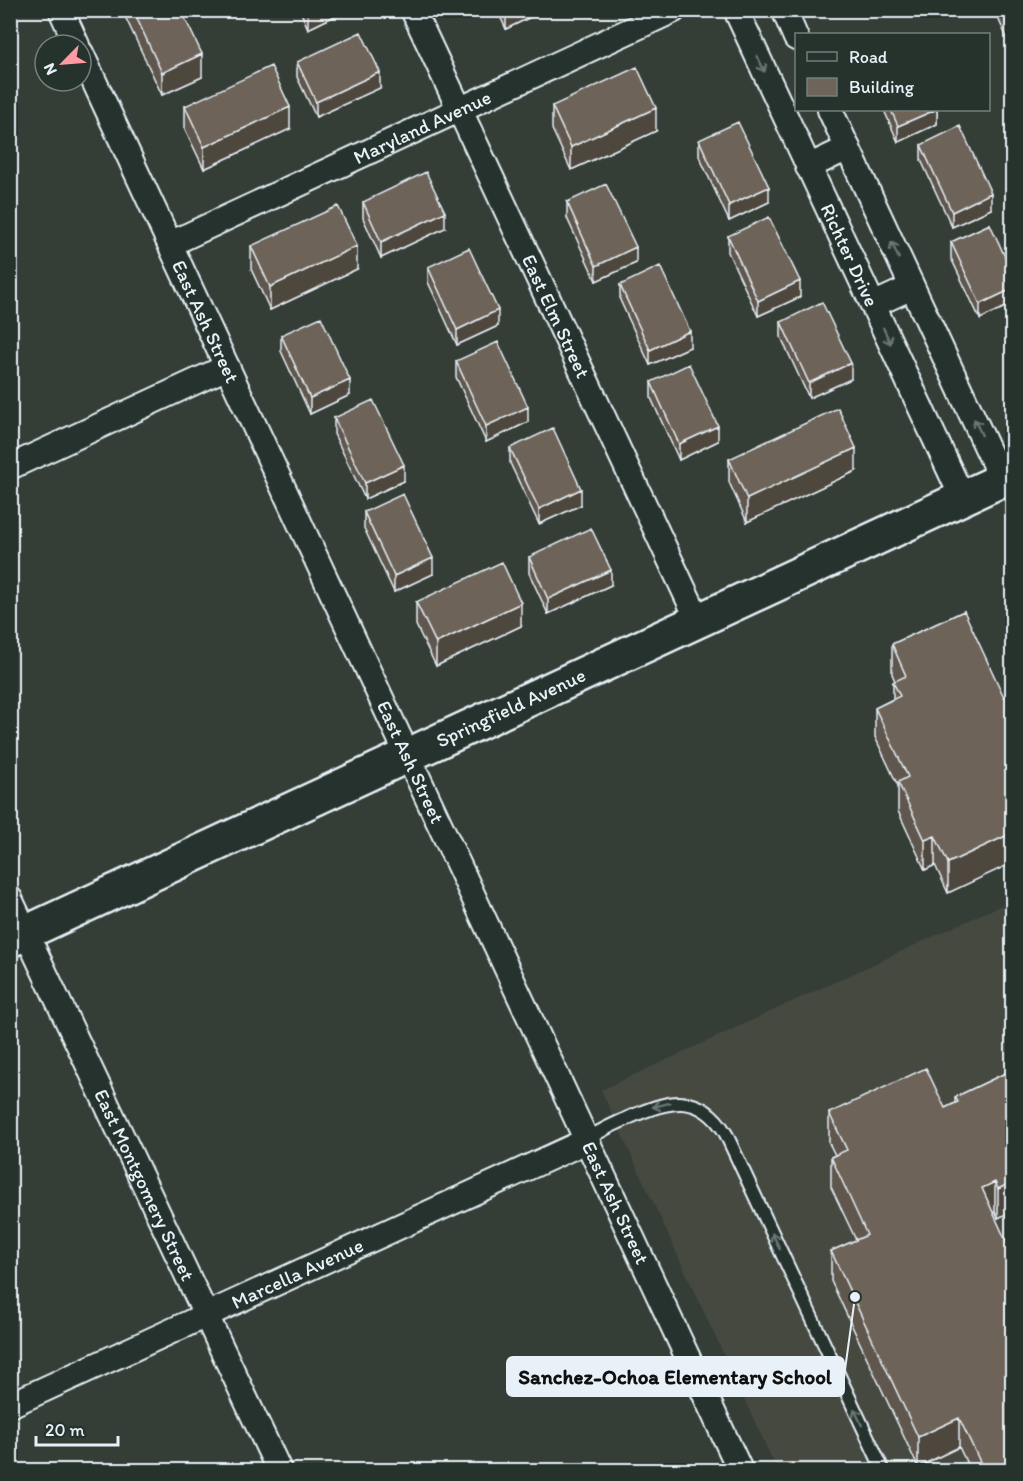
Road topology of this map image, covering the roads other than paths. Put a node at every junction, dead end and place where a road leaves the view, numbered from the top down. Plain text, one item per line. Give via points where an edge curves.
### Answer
1 (62, 10) edge
2 (413, 10) edge
3 (674, 10) edge
4 (736, 10) edge
5 (784, 10) edge
6 (72, 33) edge
7 (795, 36) edge
8 (93, 79) edge
9 (459, 110) junction
10 (830, 111) edge
11 (848, 148) junction
12 (808, 167) junction
13 (170, 244) junction
14 (912, 287) junction
15 (873, 305) junction
16 (227, 367) junction
17 (10, 467) edge
18 (1007, 478) edge
19 (963, 499) junction
20 (699, 622) junction
21 (408, 757) junction
22 (10, 899) edge
23 (18, 937) edge
24 (586, 1140) junction
25 (207, 1315) junction
26 (10, 1405) edge
27 (279, 1470) edge
28 (740, 1470) edge
29 (883, 1470) edge

1 - 6 street
2 - 9 street, East Elm Street
3 - 9 street, Maryland Avenue
4 -> 12 street, Richter Drive
5 - 7 street
8 - 13 street, East Ash Street
9 - 13 street, Maryland Avenue
9 - 20 street, East Elm Street
10 - 11 street
11 - 12 street
14 -> 11 street
12 - 15 street, Richter Drive
13 - 16 street, East Ash Street
14 - 15 street
18 -> 14 street
15 -> 19 street, Richter Drive
16 - 17 street
16 - 21 street, East Ash Street
18 - 19 main road, Springfield Avenue
19 - 20 main road, Springfield Avenue
20 - 21 main road, Springfield Avenue
21 - 23 main road, Springfield Avenue
21 - 24 street, East Ash Street
22 - 23 street, East Montgomery Street
23 - 25 street, East Montgomery Street
24 - 25 street, Marcella Avenue
24 - 28 street, East Ash Street
29 -> 24 lane via 718,1122 689,1104 664,1103
25 - 26 street, Marcella Avenue
25 - 27 street, East Montgomery Street

